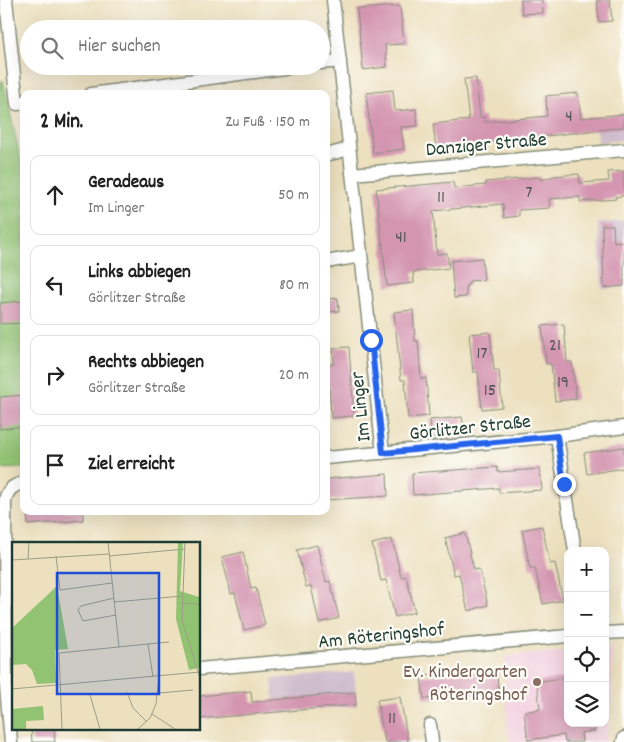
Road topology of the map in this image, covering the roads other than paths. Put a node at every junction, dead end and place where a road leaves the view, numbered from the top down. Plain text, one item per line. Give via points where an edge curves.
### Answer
1 (6, 0) edge
2 (333, 0) edge
3 (340, 61) junction
4 (330, 62) edge
5 (232, 75) edge
6 (121, 90) edge
7 (20, 104) edge
8 (349, 149) junction
9 (624, 150) edge
10 (330, 153) edge
11 (352, 174) junction
12 (361, 256) junction
13 (330, 261) edge
14 (624, 427) edge
15 (557, 436) junction
16 (383, 453) junction
17 (330, 458) edge
18 (20, 484) edge
19 (574, 547) edge
20 (624, 632) edge
21 (609, 633) edge
22 (564, 636) edge
23 (200, 669) edge
24 (7, 685) edge
25 (430, 725) dead end
26 (624, 738) edge
27 (11, 742) edge
28 (432, 742) edge
29 (623, 742) edge

1 - 7 street via 17,104
2 - 3 street, Im Linger
3 - 4 street
3 - 8 street, Im Linger
5 - 6 street
8 - 10 street
8 - 11 street, Im Linger
9 - 11 street, Danziger Straße
11 - 12 street, Im Linger
12 - 13 street
12 - 16 street, Im Linger
14 - 15 street, Görlitzer Straße
15 - 16 street, Görlitzer Straße
15 - 19 street, Görlitzer Straße
16 - 17 street, Görlitzer Straße
18 - 24 street via 10,490 4,503
20 - 21 street
22 - 23 street, Am Röteringshof
24 - 27 street
25 - 28 street
26 - 29 street

